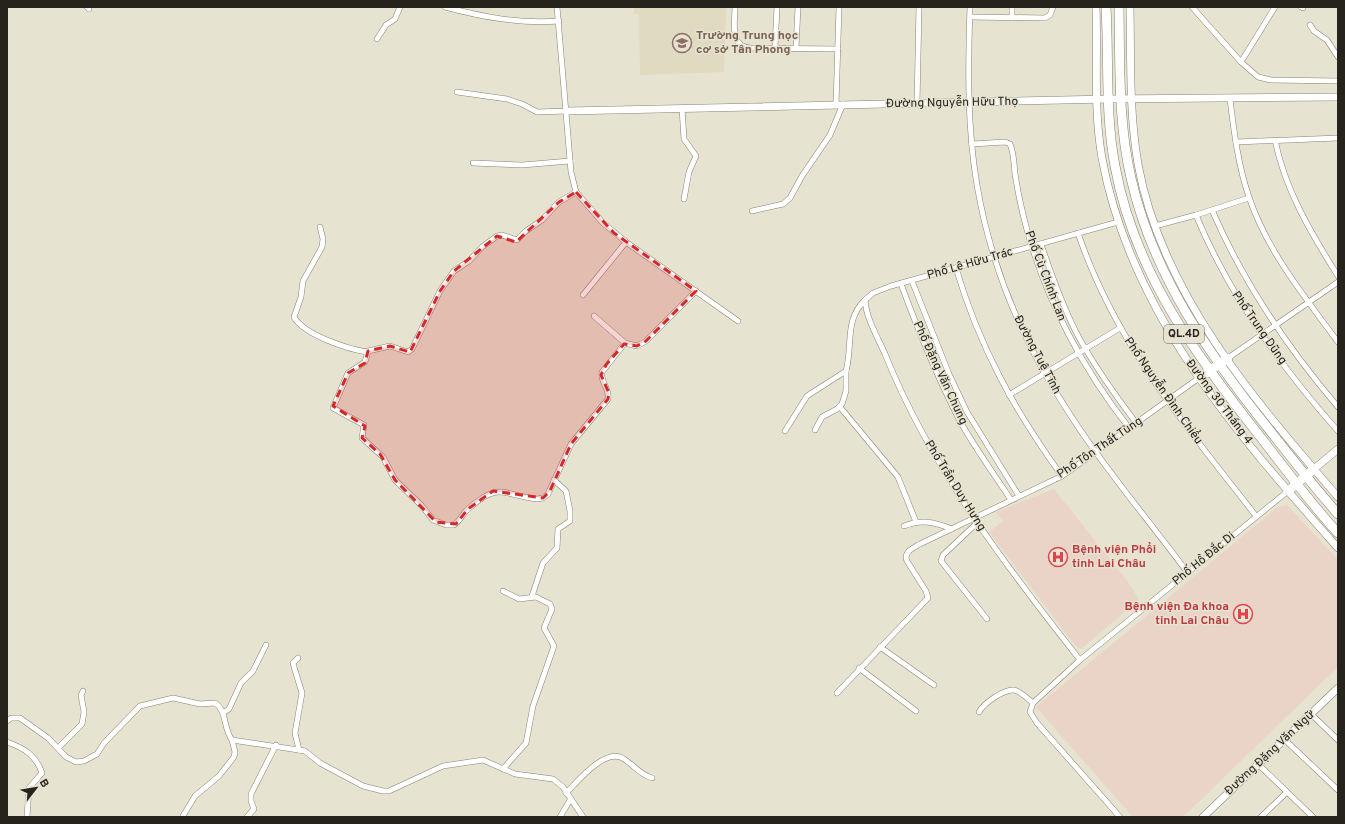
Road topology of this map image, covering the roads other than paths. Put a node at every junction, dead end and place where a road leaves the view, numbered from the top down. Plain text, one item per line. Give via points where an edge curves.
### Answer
1 (400, 7) edge
2 (445, 7) edge
3 (557, 7) edge
4 (735, 7) edge
5 (777, 7) edge
6 (798, 7) edge
7 (839, 7) edge
8 (919, 7) edge
9 (970, 7) edge
10 (1012, 7) edge
11 (1053, 7) edge
12 (1096, 7) edge
13 (1106, 7) edge
14 (1119, 7) edge
15 (1130, 7) edge
16 (1192, 7) edge
17 (1275, 7) edge
18 (970, 17) junction
19 (1012, 18) junction
20 (559, 22) junction
21 (1310, 25) dead end
22 (378, 39) dead end
23 (775, 48) junction
24 (796, 48) junction
25 (838, 49) junction
26 (1338, 57) edge
27 (1241, 62) junction
28 (1338, 81) edge
29 (457, 92) dead end
30 (1338, 97) edge
31 (1097, 99) junction
32 (1108, 99) junction
33 (1121, 99) junction
34 (1132, 99) junction
35 (1230, 99) junction
36 (970, 103) junction
37 (917, 104) junction
38 (839, 105) junction
39 (682, 108) junction
40 (567, 111) junction
41 (1338, 138) edge
42 (1275, 140) junction
43 (1236, 142) junction
44 (972, 144) junction
45 (570, 161) junction
46 (473, 163) dead end
47 (576, 192) junction
48 (1249, 198) junction
49 (684, 199) dead end
50 (1212, 210) junction
51 (752, 211) dead end
52 (1196, 215) junction
53 (1118, 222) junction
54 (320, 227) dead end
55 (1151, 227) junction
56 (1078, 233) junction
57 (626, 242) junction
58 (1041, 244) junction
59 (1032, 247) junction
60 (994, 256) junction
61 (956, 268) junction
62 (1338, 276) edge
63 (912, 281) junction
64 (1338, 282) edge
65 (901, 284) junction
66 (696, 291) junction
67 (583, 295) dead end
68 (865, 300) junction
69 (1309, 302) junction
70 (594, 316) dead end
71 (738, 321) dead end
72 (1275, 325) junction
73 (1120, 328) junction
74 (1262, 334) junction
75 (1338, 342) edge
76 (625, 343) junction
77 (1085, 349) junction
78 (367, 352) junction
79 (1079, 353) junction
80 (1228, 358) junction
81 (1219, 364) junction
82 (846, 371) junction
83 (1210, 371) junction
84 (1044, 374) junction
85 (1199, 378) junction
86 (957, 391) junction
87 (1009, 395) junction
88 (948, 396) junction
89 (1168, 401) junction
90 (1338, 407) edge
91 (840, 408) junction
92 (1136, 424) junction
93 (1130, 429) junction
94 (815, 430) dead end
95 (785, 431) dead end
96 (1338, 431) edge
97 (1338, 449) edge
98 (1096, 453) junction
99 (1314, 469) junction
100 (1062, 476) junction
101 (1306, 476) junction
102 (554, 480) junction
103 (1297, 484) junction
104 (1288, 491) junction
105 (1019, 496) junction
106 (1338, 497) edge
107 (1012, 500) junction
108 (1338, 514) edge
109 (1256, 516) junction
110 (975, 521) junction
111 (916, 522) junction
112 (904, 526) dead end
113 (952, 529) junction
114 (1338, 533) edge
115 (1338, 548) edge
116 (1188, 572) junction
117 (503, 591) dead end
118 (532, 596) junction
119 (986, 619) dead end
120 (266, 645) dead end
121 (880, 647) junction
122 (298, 658) dead end
123 (1080, 660) junction
124 (859, 668) junction
125 (934, 685) dead end
126 (1338, 688) edge
127 (83, 691) dead end
128 (837, 693) dead end
129 (1031, 705) junction
130 (916, 711) dead end
131 (979, 712) dead end
132 (223, 713) junction
133 (1311, 714) junction
134 (7, 721) edge
135 (232, 740) junction
136 (1284, 740) junction
137 (1338, 740) edge
138 (7, 742) edge
139 (276, 745) junction
140 (58, 748) junction
141 (299, 750) junction
142 (1258, 764) junction
143 (503, 769) junction
144 (652, 778) dead end
145 (1338, 790) edge
146 (1287, 792) junction
147 (566, 793) junction
148 (570, 800) junction
149 (183, 816) edge
150 (1205, 816) edge
151 (27, 817) edge
152 (247, 817) edge
153 (560, 817) edge
154 (583, 817) edge
155 (1120, 817) edge
156 (1261, 817) edge
157 (1313, 817) edge

1 - 22 street via 395,19 386,25
2 - 20 street via 503,20
3 - 20 street
4 - 23 street via 737,43 745,48
5 - 23 street
6 - 24 street
7 - 25 street
8 - 37 street
9 - 18 street, Đường Tuệ Tĩnh
10 - 19 street
11 - 19 street via 1050,15 1045,18
12 - 31 street, QL.4D
13 - 32 highway, QL.4D via 1109,52
14 - 33 highway, QL.4D
15 - 34 street, QL.4D
16 - 27 street
17 - 27 street
18 - 19 street
18 - 36 street, Đường Tuệ Tĩnh
20 - 40 street
21 - 26 street via 1327,40
23 - 24 street
24 - 25 street
25 - 38 street
27 - 28 street via 1253,74 1264,79
29 - 40 street via 507,99 537,112
30 - 35 street, Đường Nguyễn Hữu Thọ
31 - 32 street, Đường Nguyễn Hữu Thọ
31 - 36 street, Đường Nguyễn Hữu Thọ
31 - 53 street, Đường 30 Tháng 4 / QL.4D via 1101,156
32 - 33 street, Đường Nguyễn Hữu Thọ
32 - 83 highway, Đường 30 Tháng 4 / QL.4D via 1115,167 1132,230 1148,271 1168,308
33 - 34 street, Đường Nguyễn Hữu Thọ
33 - 55 highway, Đường 30 Tháng 4 / QL.4D via 1127,158 1135,195
34 - 35 street, Đường Nguyễn Hữu Thọ
34 - 55 street, Đường 30 Tháng 4 / QL.4D via 1138,164
35 - 43 street
36 - 37 street, Đường Nguyễn Hữu Thọ
36 - 44 street, Đường Tuệ Tĩnh
37 - 38 street, Đường Nguyễn Hữu Thọ
38 - 39 street, Đường Nguyễn Hữu Thọ
38 - 51 street via 830,135 790,198 783,204
39 - 40 street, Đường Nguyễn Hữu Thọ
39 - 49 street via 684,139 696,156 689,172
40 - 45 street
41 - 42 street
42 - 43 street
42 - 62 street via 1281,167 1297,207
43 - 48 street
44 - 59 street, Phố Cù Chính Lan via 1010,144 1021,207
44 - 60 street, Đường Tuệ Tĩnh via 982,210
45 - 46 street via 522,165
45 - 47 street
47 - 57 street via 593,214
47 - 78 street via 559,202 517,240 497,236 454,271 440,291 410,351 390,346
48 - 50 street
48 - 69 street via 1271,245
50 - 52 street
50 - 72 street, Phố Trung Dũng via 1236,262
52 - 55 street
52 - 74 street, Phố Trung Dũng via 1229,285
53 - 56 street, Phố Lê Hữu Trác
53 - 85 street, Đường 30 Tháng 4 / QL.4D via 1154,307
54 - 78 street via 322,247 303,281 294,317 322,338
55 - 80 street, Đường 30 Tháng 4 / QL.4D via 1192,305
55 - 81 highway, Đường 30 Tháng 4 / QL.4D via 1174,294
56 - 58 street, Phố Lê Hữu Trác
56 - 73 street, Phố Nguyễn Đình Chiểu via 1097,284
57 - 66 street
57 - 67 street
58 - 59 street, Phố Lê Hữu Trác
58 - 77 street, Phố Cù Chính Lan via 1064,306
59 - 60 street, Phố Lê Hữu Trác
59 - 79 street, Phố Cù Chính Lan via 1052,298
60 - 61 street, Phố Lê Hữu Trác
60 - 84 street, Đường Tuệ Tĩnh via 1021,328
61 - 63 street, Phố Lê Hữu Trác
61 - 87 street via 974,323
63 - 65 street, Phố Lê Hữu Trác
63 - 86 street, Phố Đặng Văn Chung
64 - 69 street
65 - 68 street, Phố Lê Hữu Trác via 870,295
65 - 88 street, Phố Đặng Văn Chung
66 - 71 street
66 - 76 street via 646,341 634,347
68 - 82 street via 856,311 850,327
68 - 110 street, Phố Trần Duy Hưng via 907,405
69 - 72 street
69 - 75 street
70 - 76 street
72 - 74 street
72 - 90 street, Phố Trung Dũng
73 - 77 street
73 - 89 street, Phố Nguyễn Đình Chiểu
74 - 80 street
74 - 96 street, Phố Trung Dũng
76 - 102 street via 602,372 601,378 609,393 608,399 571,444
77 - 79 street
77 - 92 street, Phố Cù Chính Lan
78 - 102 street via 365,362 347,375 332,408 364,425 362,438 380,454 396,480 433,520 446,525 456,524 468,509 493,491 500,490 533,499 543,498 550,491
79 - 84 street
79 - 93 street, Phố Cù Chính Lan via 1104,394
80 - 81 highway
80 - 99 street, Đường 30 Tháng 4 / QL.4D via 1258,400
81 - 83 highway
81 - 101 highway, Đường 30 Tháng 4 / QL.4D
82 - 91 street via 846,391
82 - 95 street via 807,396
83 - 85 highway
83 - 103 highway, Đường 30 Tháng 4 / QL.4D
84 - 87 street
84 - 98 street, Đường Tuệ Tĩnh
85 - 89 street, Phố Tôn Thất Tùng
85 - 104 street, Đường 30 Tháng 4 / QL.4D
86 - 88 street
86 - 105 street, Phố Đặng Văn Chung via 982,438
87 - 100 street
88 - 107 street, Phố Đặng Văn Chung via 972,442
89 - 92 street, Phố Tôn Thất Tùng
89 - 109 street, Phố Nguyễn Đình Chiểu
91 - 94 street via 824,414
91 - 111 street via 898,477
92 - 93 street, Phố Tôn Thất Tùng
93 - 98 street, Phố Tôn Thất Tùng
97 - 99 street
98 - 100 street, Phố Tôn Thất Tùng
98 - 116 street, Đường Tuệ Tĩnh
99 - 101 highway
99 - 106 street, Đường 30 Tháng 4 / QL.4D
100 - 105 street, Phố Tôn Thất Tùng
101 - 103 highway
101 - 108 highway, Đường 30 Tháng 4 / QL.4D
102 - 118 street via 567,494 571,518 558,529 556,548 544,563
103 - 104 highway
103 - 114 highway, Đường 30 Tháng 4 / QL.4D
104 - 109 street, Phố Hồ Đắc Di
104 - 115 street, Đường 30 Tháng 4 / QL.4D
105 - 107 street, Phố Tôn Thất Tùng
107 - 110 street, Phố Tôn Thất Tùng
109 - 116 street, Phố Hồ Đắc Di
110 - 113 street, Phố Tôn Thất Tùng
110 - 119 street via 943,554 941,561
110 - 123 street, Phố Trần Duy Hưng
111 - 112 street
111 - 113 street via 929,521
113 - 121 street, Phố Tôn Thất Tùng via 920,544 906,555 928,598
116 - 123 street, Phố Hồ Đắc Di
117 - 118 street via 519,599
118 - 143 street via 552,606 544,628 553,642 554,649 537,692 526,743
120 - 132 street via 253,671 241,684 229,709
121 - 124 street
121 - 125 street
122 - 141 street via 293,663 302,693 295,733
123 - 129 street, Phố Hồ Đắc Di
124 - 128 street
124 - 130 street
126 - 133 street, Đường Đặng Văn Ngữ
127 - 140 street via 82,724
129 - 131 street via 1017,691 1012,690 988,702
129 - 155 street via 1030,712 1037,724
132 - 135 street via 225,728
132 - 140 street via 220,706 214,703 200,704 169,699 135,709 93,758 71,761
133 - 136 street, Đường Đặng Văn Ngữ
133 - 137 street
134 - 140 street via 11,718 20,718
135 - 139 street
135 - 149 street via 234,757 219,776 195,796
136 - 142 street, Đường Đặng Văn Ngữ
136 - 145 street
138 - 151 street via 29,752 42,773 29,788
139 - 141 street
139 - 152 street via 251,794 254,809
141 - 143 street via 363,786 382,792 447,764 479,760
142 - 146 street
142 - 150 street, Đường Đặng Văn Ngữ
143 - 147 street via 516,774 553,779
144 - 147 street via 642,775 624,759 613,758 591,767
146 - 156 street
146 - 157 street
147 - 148 street
148 - 153 street
148 - 154 street

